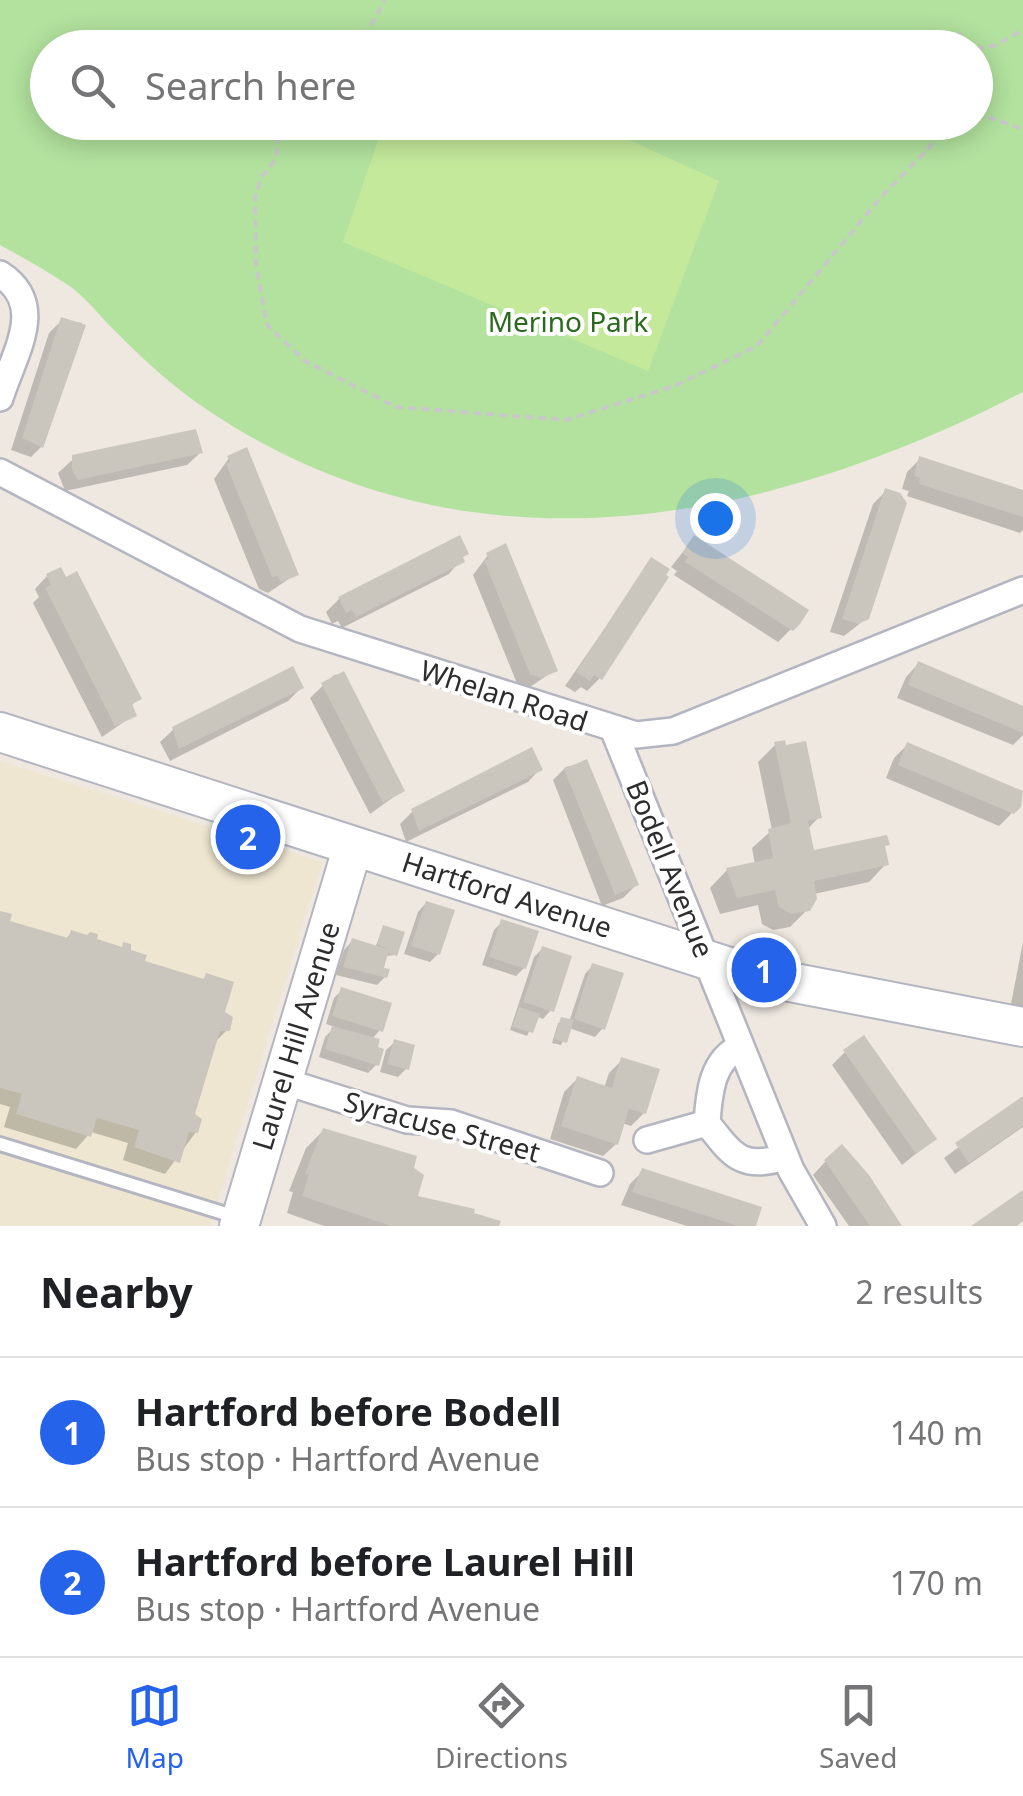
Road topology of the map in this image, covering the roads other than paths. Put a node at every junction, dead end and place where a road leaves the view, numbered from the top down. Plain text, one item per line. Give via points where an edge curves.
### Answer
1 (10, 282) edge
2 (0, 398) edge
3 (0, 472) edge
4 (1023, 590) edge
5 (614, 731) junction
6 (0, 732) edge
7 (354, 846) junction
8 (706, 960) junction
9 (1023, 1026) edge
10 (741, 1046) junction
11 (284, 1080) junction
12 (707, 1123) junction
13 (646, 1140) dead end
14 (0, 1144) edge
15 (785, 1156) junction
16 (600, 1173) dead end
17 (240, 1222) edge
18 (823, 1226) edge

1 - 2 street via 26,304 25,320
3 - 5 street, Whelan Road via 300,630
4 - 5 street, Whelan Road via 673,731
5 - 8 street, Bodell Avenue
6 - 7 main road, Hartford Avenue
7 - 8 main road, Hartford Avenue
7 - 11 main road, Laurel Hill Avenue
8 - 9 main road, Hartford Avenue via 784,982
8 - 10 street, Bodell Avenue
10 - 12 street via 718,1065
10 - 15 street, Bodell Avenue
11 - 16 street, Syracuse Street via 407,1120 451,1123
11 - 17 main road, Laurel Hill Avenue
12 - 13 street
12 - 15 street via 732,1154 752,1164
14 - 17 lane
15 - 18 street, Bodell Avenue

